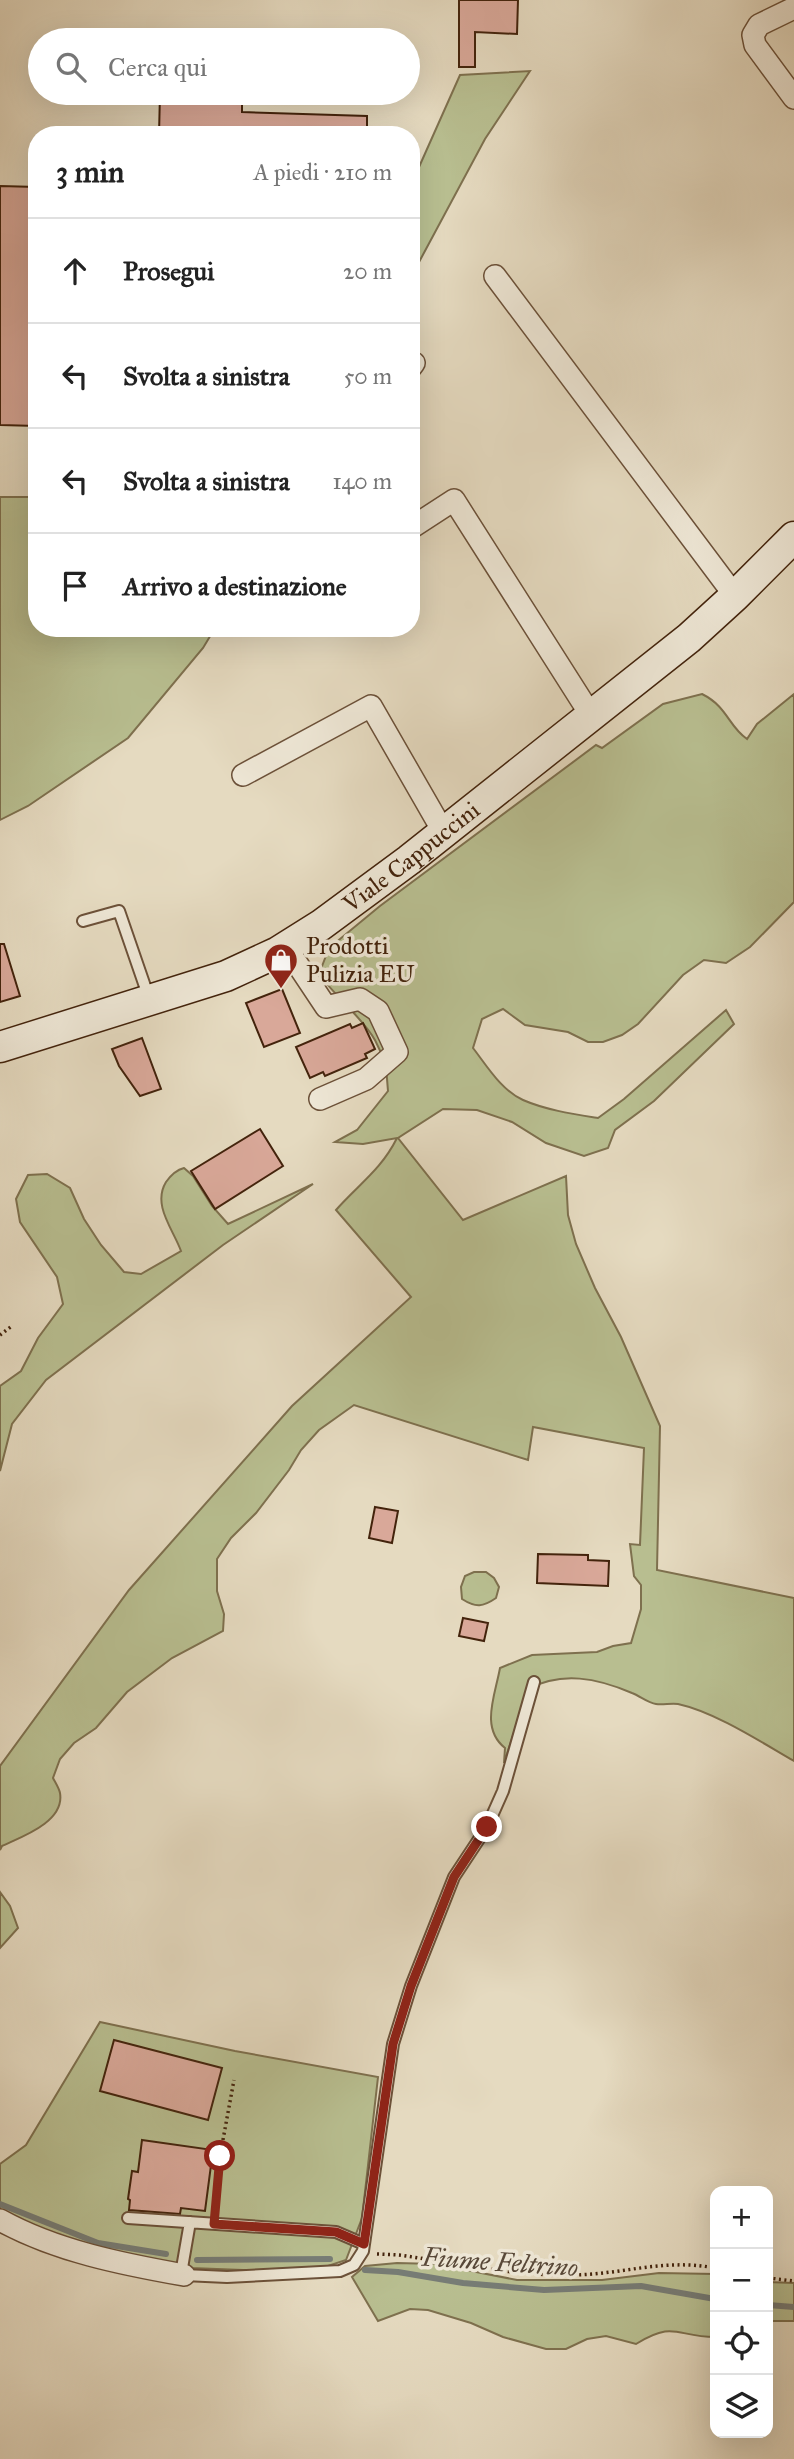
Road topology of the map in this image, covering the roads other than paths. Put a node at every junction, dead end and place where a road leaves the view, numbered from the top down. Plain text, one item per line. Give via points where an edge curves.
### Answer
1 (794, 8) edge
2 (794, 98) edge
3 (495, 276) dead end
4 (420, 522) edge
5 (794, 537) edge
6 (736, 596) junction
7 (592, 717) junction
8 (243, 775) dead end
9 (444, 833) junction
10 (83, 920) dead end
11 (286, 947) junction
12 (150, 1000) junction
13 (0, 1047) edge
14 (320, 1099) dead end
15 (534, 1682) dead end
16 (128, 2218) dead end
17 (0, 2220) edge
18 (190, 2222) junction
19 (363, 2249) junction
20 (184, 2275) junction

1 - 2 street via 759,25 753,35 755,45
3 - 6 street
4 - 7 street via 454,500
5 - 6 street, Viale Cappuccini
6 - 7 street, Viale Cappuccini
7 - 9 street, Viale Cappuccini
8 - 9 street via 371,706
9 - 11 street, Viale Cappuccini
10 - 12 lane via 119,911
11 - 12 street, Viale Cappuccini via 226,976
11 - 14 street via 326,1007 359,999 378,1011 397,1052 366,1079
12 - 13 street, Viale Cappuccini
15 - 19 lane via 503,1791 487,1827 454,1877 397,2032
16 - 18 lane
17 - 20 street via 111,2262
18 - 19 lane via 336,2232
18 - 20 lane
19 - 20 lane via 354,2265 340,2271

